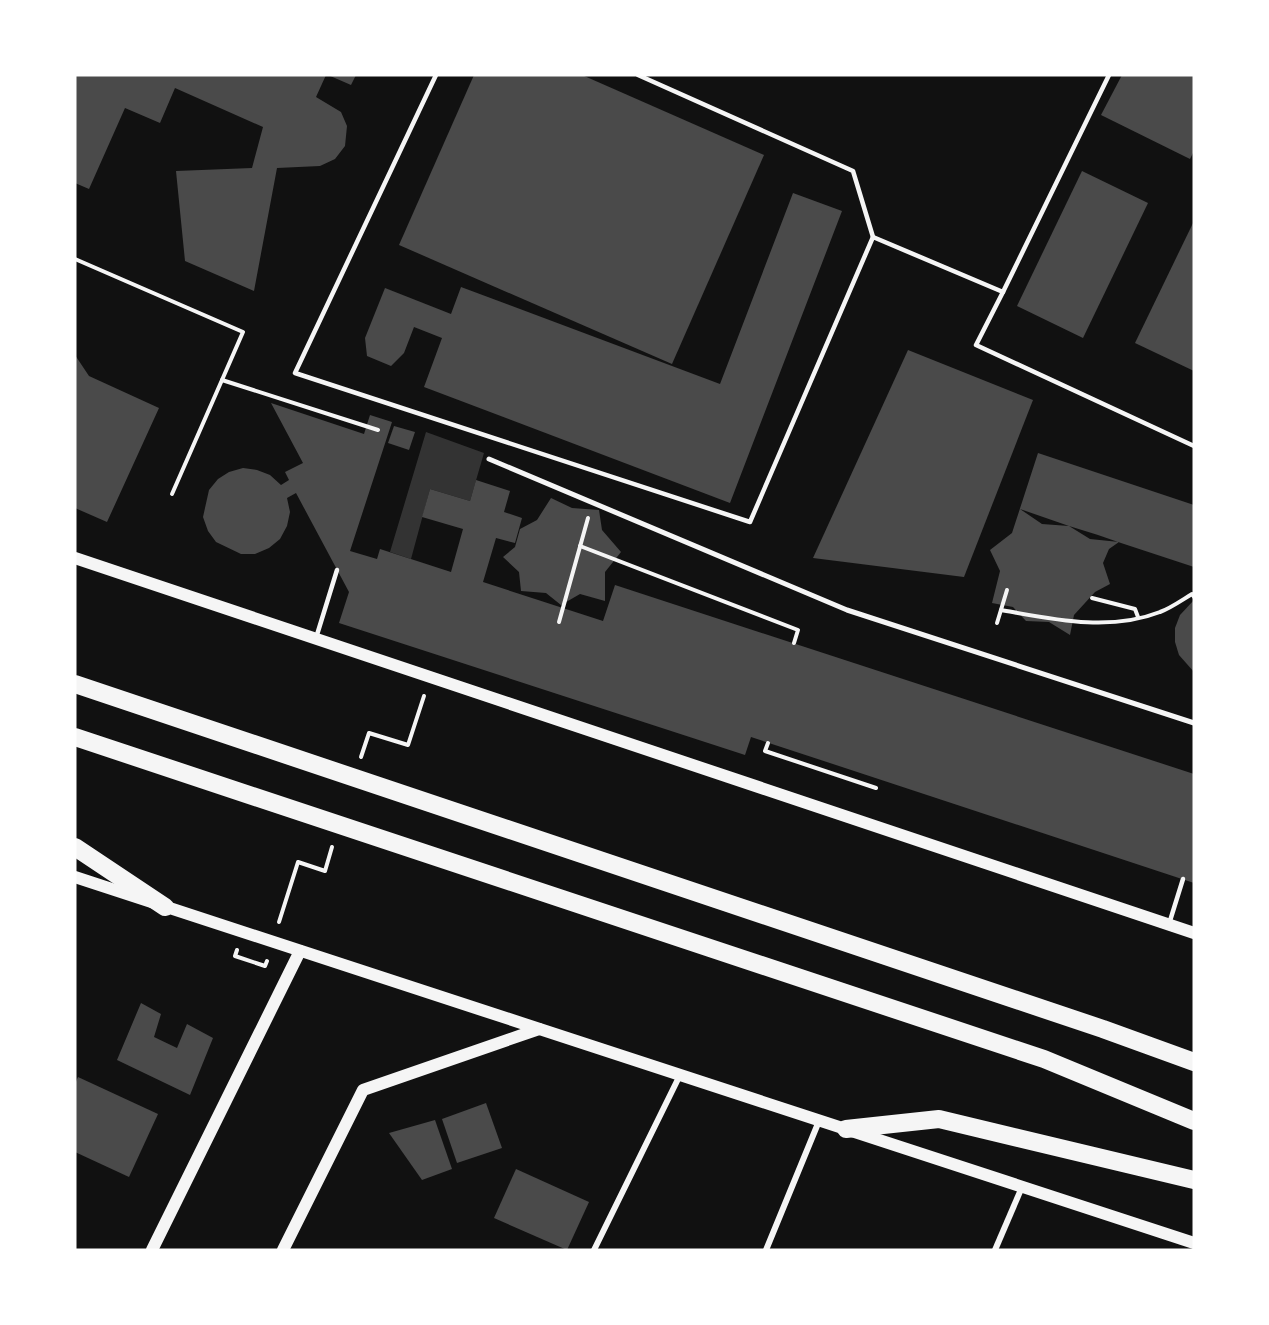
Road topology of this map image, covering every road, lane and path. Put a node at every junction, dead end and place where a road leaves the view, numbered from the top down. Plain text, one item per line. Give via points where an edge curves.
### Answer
1 (436, 75) edge
2 (638, 75) edge
3 (1109, 75) edge
4 (873, 237) junction
5 (75, 259) edge
6 (1003, 292) junction
7 (222, 380) junction
8 (378, 430) dead end
9 (1194, 446) edge
10 (489, 459) dead end
11 (172, 494) dead end
12 (592, 503) junction
13 (580, 546) junction
14 (75, 558) edge
15 (338, 570) dead end
16 (1007, 590) dead end
17 (1194, 597) edge
18 (1092, 598) dead end
19 (1001, 610) junction
20 (1138, 617) junction
21 (559, 622) dead end
22 (997, 623) dead end
23 (316, 638) junction
24 (794, 643) dead end
25 (75, 684) edge
26 (1194, 723) edge
27 (75, 737) edge
28 (768, 743) dead end
29 (876, 788) dead end
30 (75, 847) edge
31 (75, 877) edge
32 (1183, 879) dead end
33 (165, 907) junction
34 (1169, 924) junction
35 (1194, 933) edge
36 (300, 951) junction
37 (235, 956) dead end
38 (265, 966) dead end
39 (539, 1029) junction
40 (1194, 1062) edge
41 (680, 1075) junction
42 (819, 1120) junction
43 (1194, 1121) edge
44 (846, 1129) junction
45 (1194, 1180) edge
46 (1022, 1186) junction
47 (1194, 1243) edge
48 (152, 1250) edge
49 (283, 1250) edge
50 (594, 1250) edge
51 (766, 1250) edge
52 (995, 1250) edge

1 - 4 lane via 295,373 750,522
2 - 4 lane via 853,171
3 - 6 lane
4 - 6 lane
5 - 7 path via 243,332
6 - 9 lane via 976,345
7 - 8 path
7 - 11 path
10 - 12 street
12 - 13 path
12 - 26 street via 847,610
13 - 21 path
13 - 24 path via 798,630
14 - 23 main road
15 - 23 lane
16 - 19 path
17 - 20 path via 1192,594 1159,612
18 - 20 path via 1135,609
19 - 20 path via 1054,620 1109,623
19 - 22 path
23 - 34 main road
25 - 40 highway
27 - 43 highway via 1044,1059
28 - 29 path via 765,751
30 - 33 highway
31 - 33 main road
32 - 34 lane
33 - 36 main road
34 - 35 main road
36 - 39 main road
36 - 48 main road
37 - 38 path
39 - 41 main road
39 - 49 main road via 363,1089
41 - 42 main road
41 - 50 street
42 - 44 main road
42 - 51 street
44 - 45 highway via 939,1119
44 - 46 main road
46 - 47 main road
46 - 52 street

